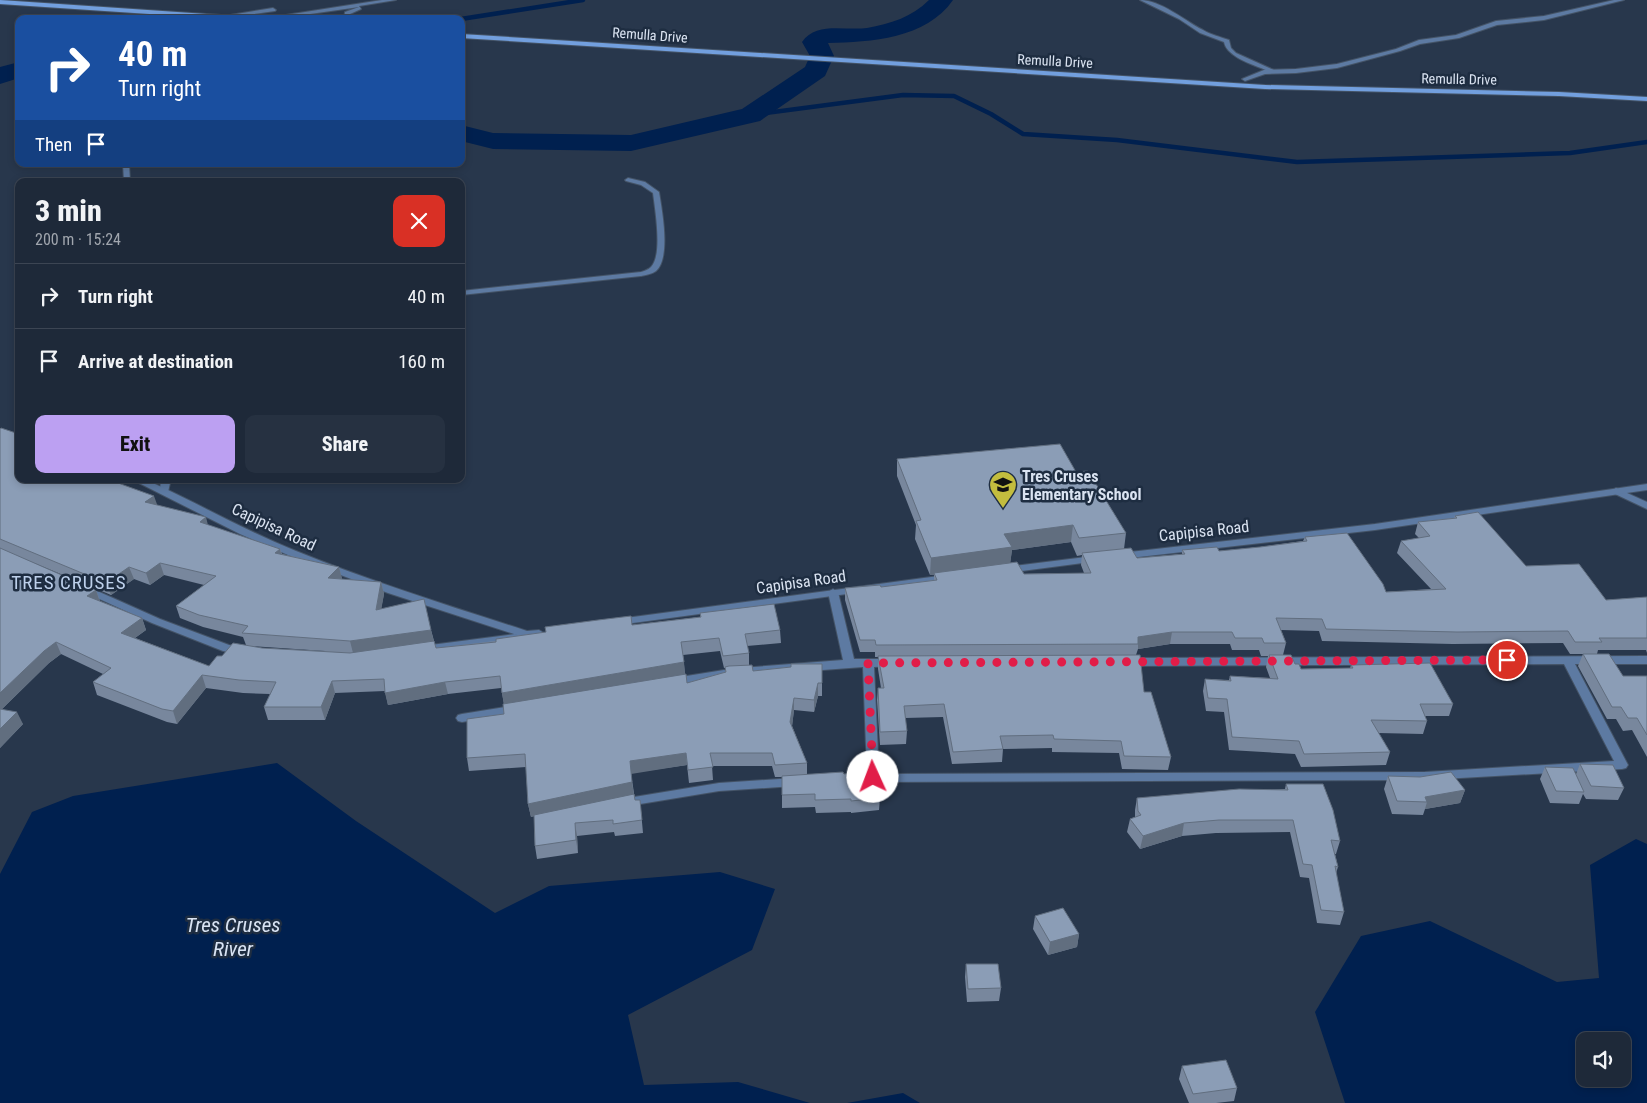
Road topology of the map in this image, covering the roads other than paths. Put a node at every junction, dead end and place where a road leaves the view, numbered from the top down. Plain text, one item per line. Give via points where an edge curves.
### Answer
1 (348, 0) edge
2 (393, 0) edge
3 (1143, 0) edge
4 (1621, 0) edge
5 (0, 2) edge
6 (384, 2) junction
7 (191, 15) edge
8 (235, 15) edge
9 (291, 15) edge
10 (346, 15) edge
11 (465, 36) edge
12 (1273, 72) junction
13 (1245, 79) dead end
14 (1647, 99) edge
15 (628, 180) dead end
16 (465, 293) edge
17 (147, 483) edge
18 (166, 483) edge
19 (1647, 487) edge
20 (165, 490) junction
21 (1616, 491) junction
22 (1647, 506) edge
23 (1000, 571) edge
24 (961, 576) edge
25 (76, 585) edge
26 (833, 592) junction
27 (606, 624) edge
28 (547, 632) edge
29 (527, 635) junction
30 (411, 651) edge
31 (256, 652) edge
32 (1567, 660) junction
33 (1647, 660) edge
34 (1118, 662) edge
35 (849, 663) junction
36 (868, 663) junction
37 (898, 663) edge
38 (664, 684) edge
39 (530, 707) edge
40 (462, 718) dead end
41 (873, 777) junction
42 (846, 779) edge
43 (809, 781) edge
44 (612, 805) edge

1 - 8 street
2 - 6 street
3 - 12 street via 1202,32 1226,41 1230,51
4 - 12 street via 1544,18 1496,23 1457,37 1419,42 1345,64
5 - 7 main road
6 - 9 street
6 - 10 street via 352,10
11 - 14 main road, Remulla Drive via 1265,86
12 - 13 street via 1257,73
15 - 16 street via 643,183 656,192 660,255 657,266 650,272
17 - 20 street, Capipisa Road
18 - 20 street
19 - 21 street, Capipisa Road
20 - 29 street, Capipisa Road via 258,539 332,570
21 - 22 street
21 - 23 street, Capipisa Road via 1375,527
24 - 26 street, Capipisa Road
25 - 31 street via 227,648
26 - 27 street, Capipisa Road
26 - 35 street
28 - 29 street, Capipisa Road
29 - 30 street
32 - 33 street
32 - 34 street
32 - 41 street via 1622,765 1425,776
35 - 36 street
35 - 38 street via 729,673
36 - 37 street
36 - 41 street
39 - 40 street
41 - 42 street
43 - 44 street via 719,786

